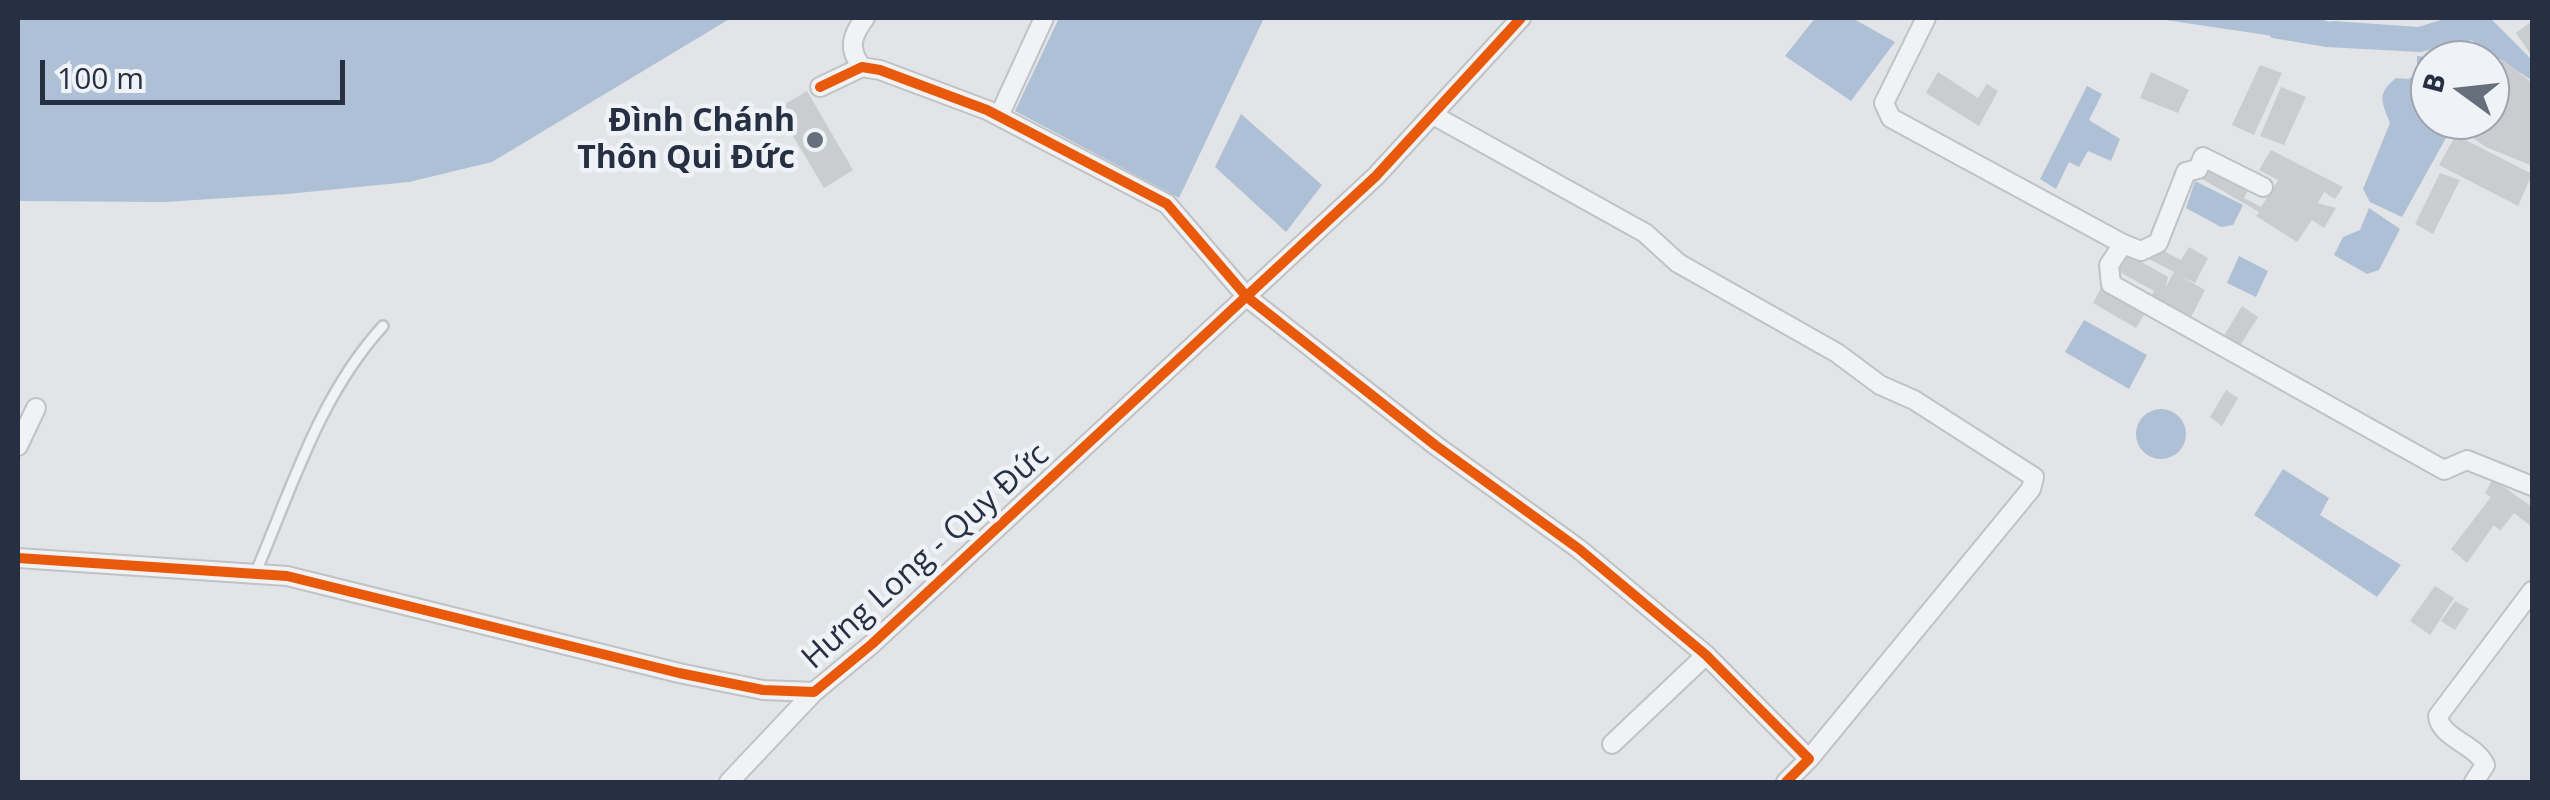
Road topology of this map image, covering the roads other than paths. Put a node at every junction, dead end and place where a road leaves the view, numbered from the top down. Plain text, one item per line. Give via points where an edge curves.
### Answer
1 (864, 18) edge
2 (1044, 18) edge
3 (1520, 18) edge
4 (1926, 18) edge
5 (862, 67) junction
6 (820, 87) dead end
7 (1433, 114) junction
8 (999, 116) junction
9 (2262, 187) dead end
10 (2123, 244) junction
11 (1246, 298) junction
12 (383, 326) dead end
13 (36, 408) dead end
14 (18, 446) edge
15 (2532, 486) edge
16 (18, 558) edge
17 (255, 574) junction
18 (2532, 591) edge
19 (1706, 655) junction
20 (814, 692) junction
21 (1612, 744) dead end
22 (1809, 759) junction
23 (730, 782) edge
24 (1786, 782) edge
25 (2474, 782) edge

1 - 5 street via 852,47
2 - 8 street
3 - 7 street, Hưng Long - Quy Đức
4 - 10 street via 1884,103 1887,114
5 - 6 street
5 - 8 street
7 - 11 street, Hưng Long - Quy Đức
7 - 22 street via 1645,232 1678,262 2034,477 2031,489
8 - 11 street via 1167,204
9 - 10 street via 2203,157 2198,170 2186,172 2158,243 2141,250
10 - 15 street via 2108,265 2111,284 2444,470 2467,460
11 - 19 street via 1435,446 1539,517
11 - 20 street, Hưng Long - Quy Đức
12 - 17 lane via 321,415
13 - 14 street
16 - 17 street, Hưng Long - Quy Đức
17 - 20 street, Hưng Long - Quy Đức via 287,576 679,673 763,690
18 - 25 street via 2438,716 2442,728 2480,754 2485,765
19 - 21 street
19 - 22 street
20 - 23 street
22 - 24 street

